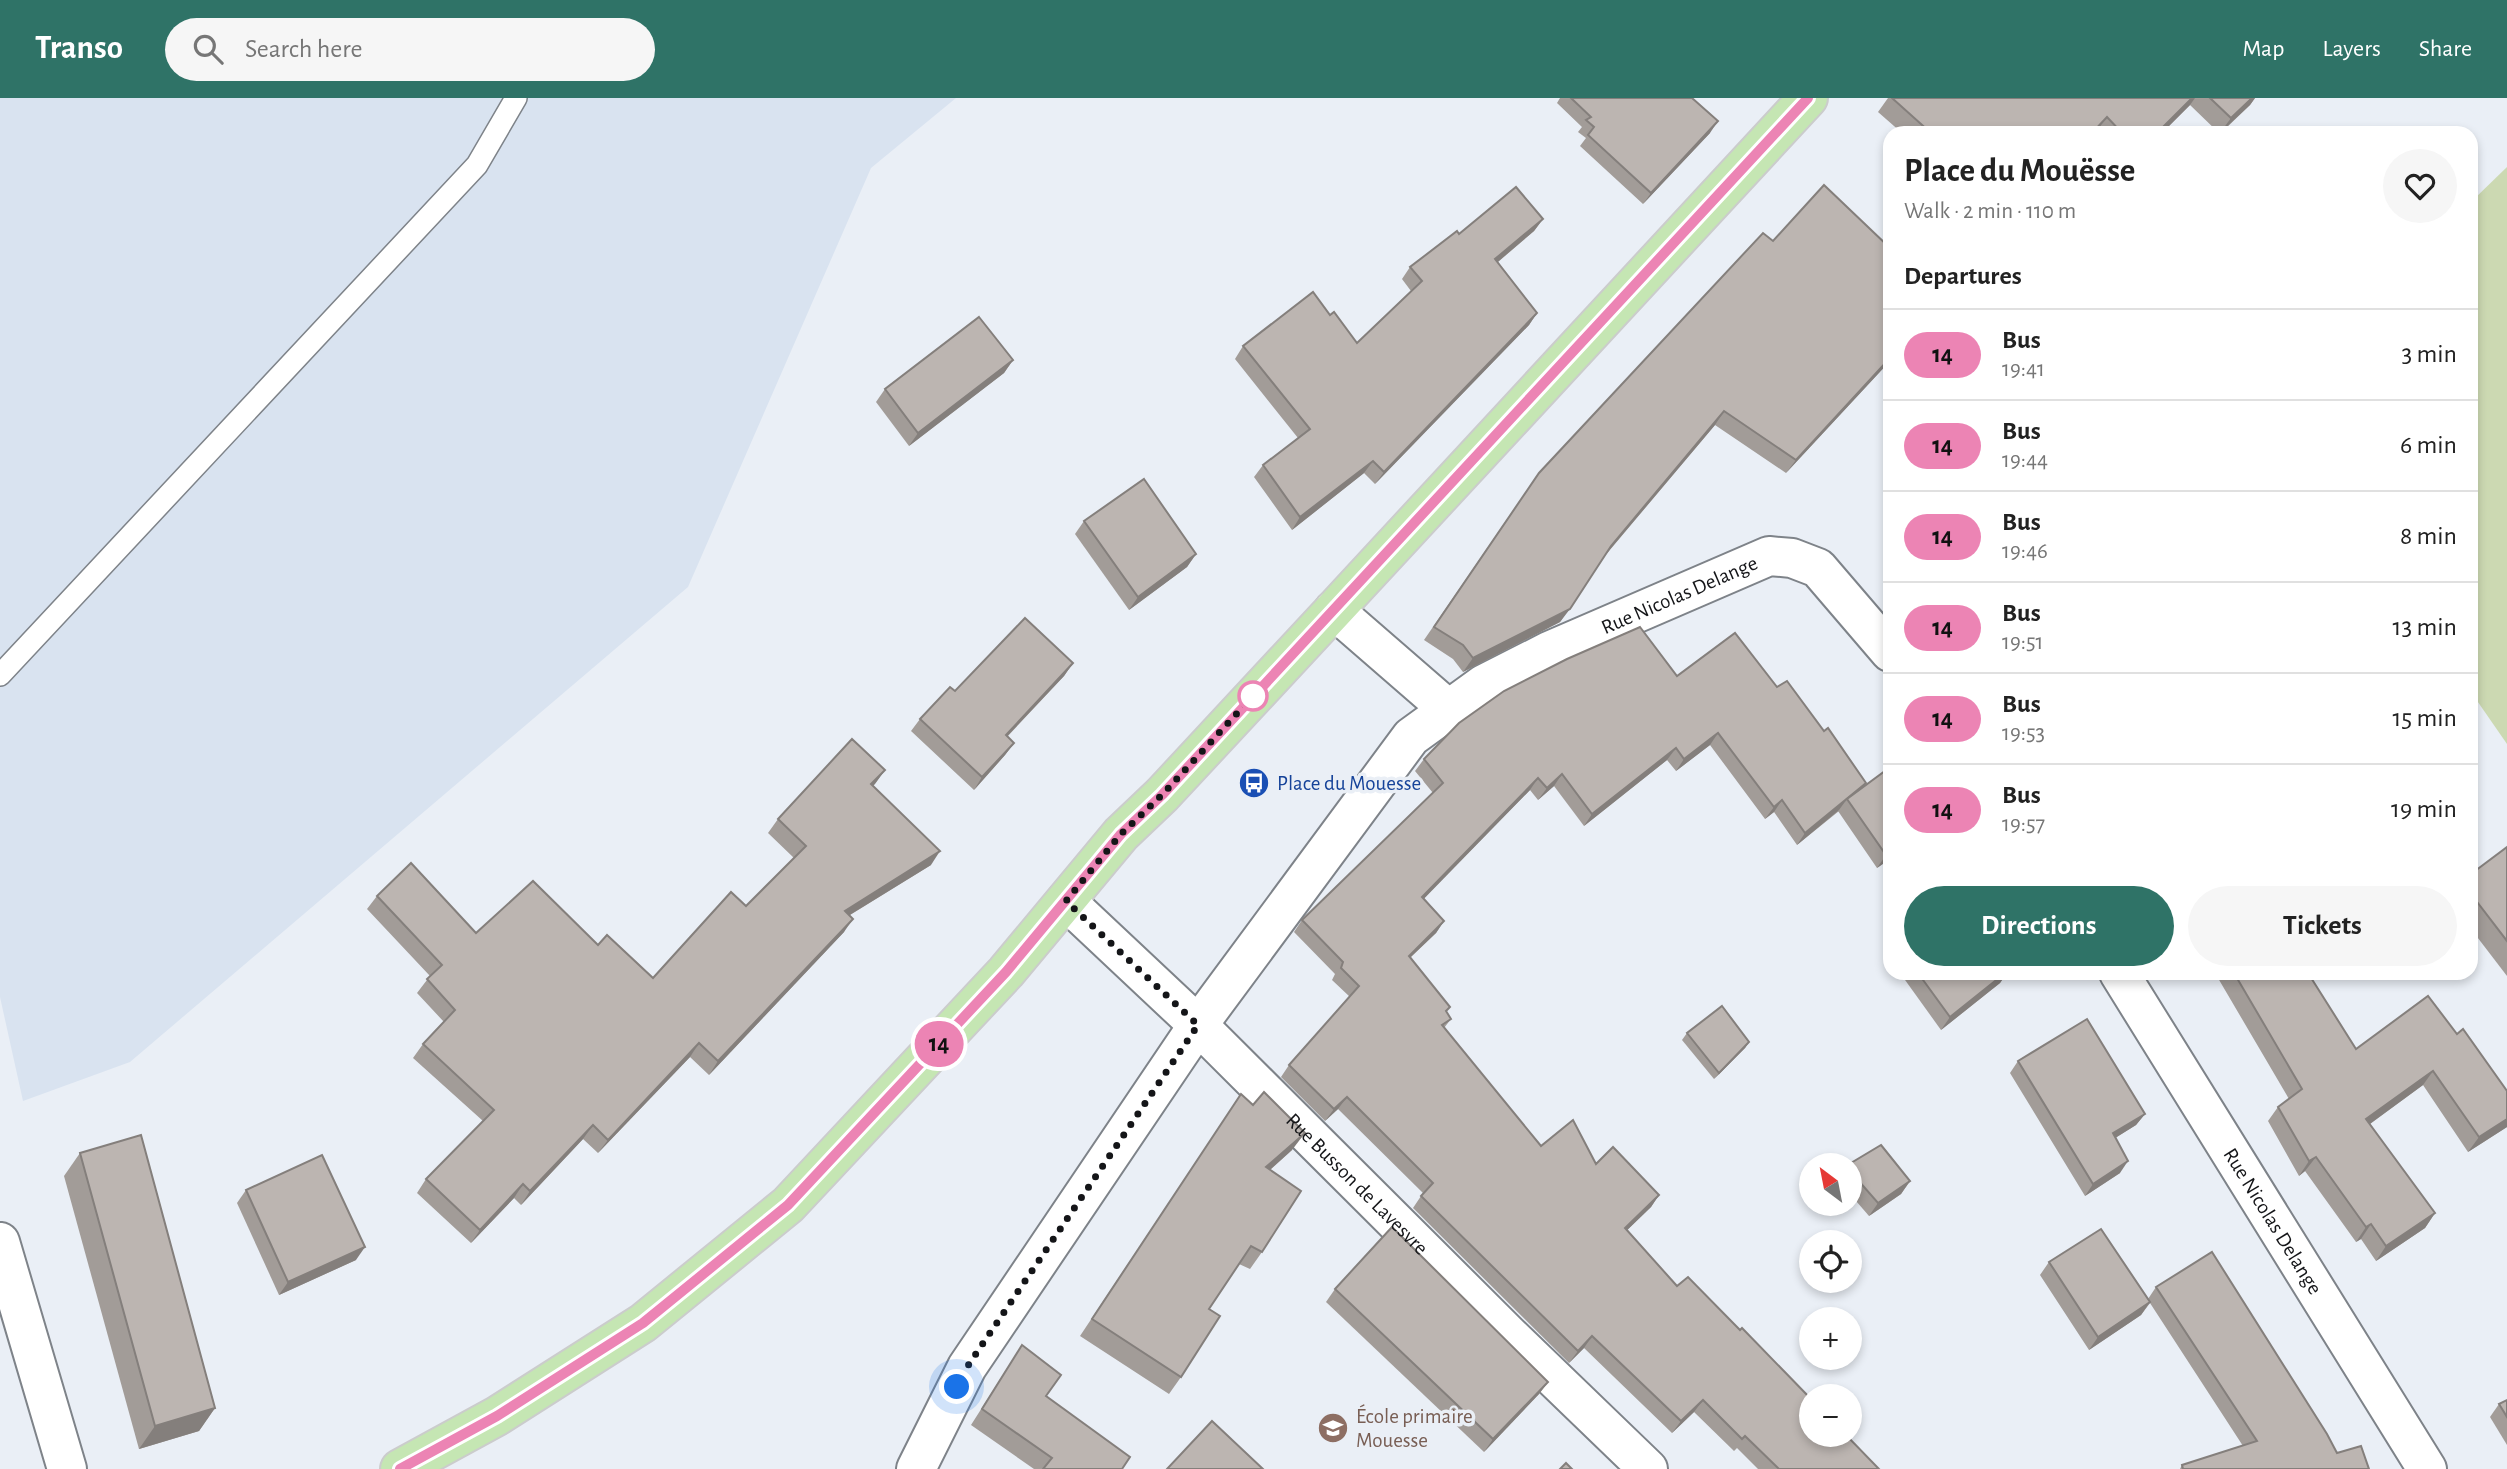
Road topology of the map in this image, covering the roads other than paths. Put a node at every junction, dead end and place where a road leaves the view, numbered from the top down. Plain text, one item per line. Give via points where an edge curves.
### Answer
1 (516, 98) edge
2 (1808, 98) edge
3 (1334, 610) junction
4 (1883, 644) edge
5 (0, 675) edge
6 (1448, 709) junction
7 (1066, 901) junction
8 (2123, 980) edge
9 (1198, 1025) junction
10 (0, 1242) edge
11 (421, 1464) edge
12 (67, 1469) edge
13 (916, 1469) edge
14 (1648, 1469) edge
15 (2427, 1469) edge

1 - 5 lane via 477,165
2 - 3 main road
3 - 6 street
3 - 7 main road via 1121,834
4 - 6 street, Rue Nicolas Delange via 1818,568 1792,558 1769,556 1549,651 1484,684
6 - 9 street, Rue Nicolas Delange via 1411,737
7 - 9 street, Rue Busson de Lavesvre
7 - 11 main road via 1006,972 788,1205 643,1323
8 - 15 street, Rue Nicolas Delange
9 - 13 street, Rue Nicolas Delange via 967,1367
9 - 14 street, Rue Busson de Lavesvre
10 - 12 street

